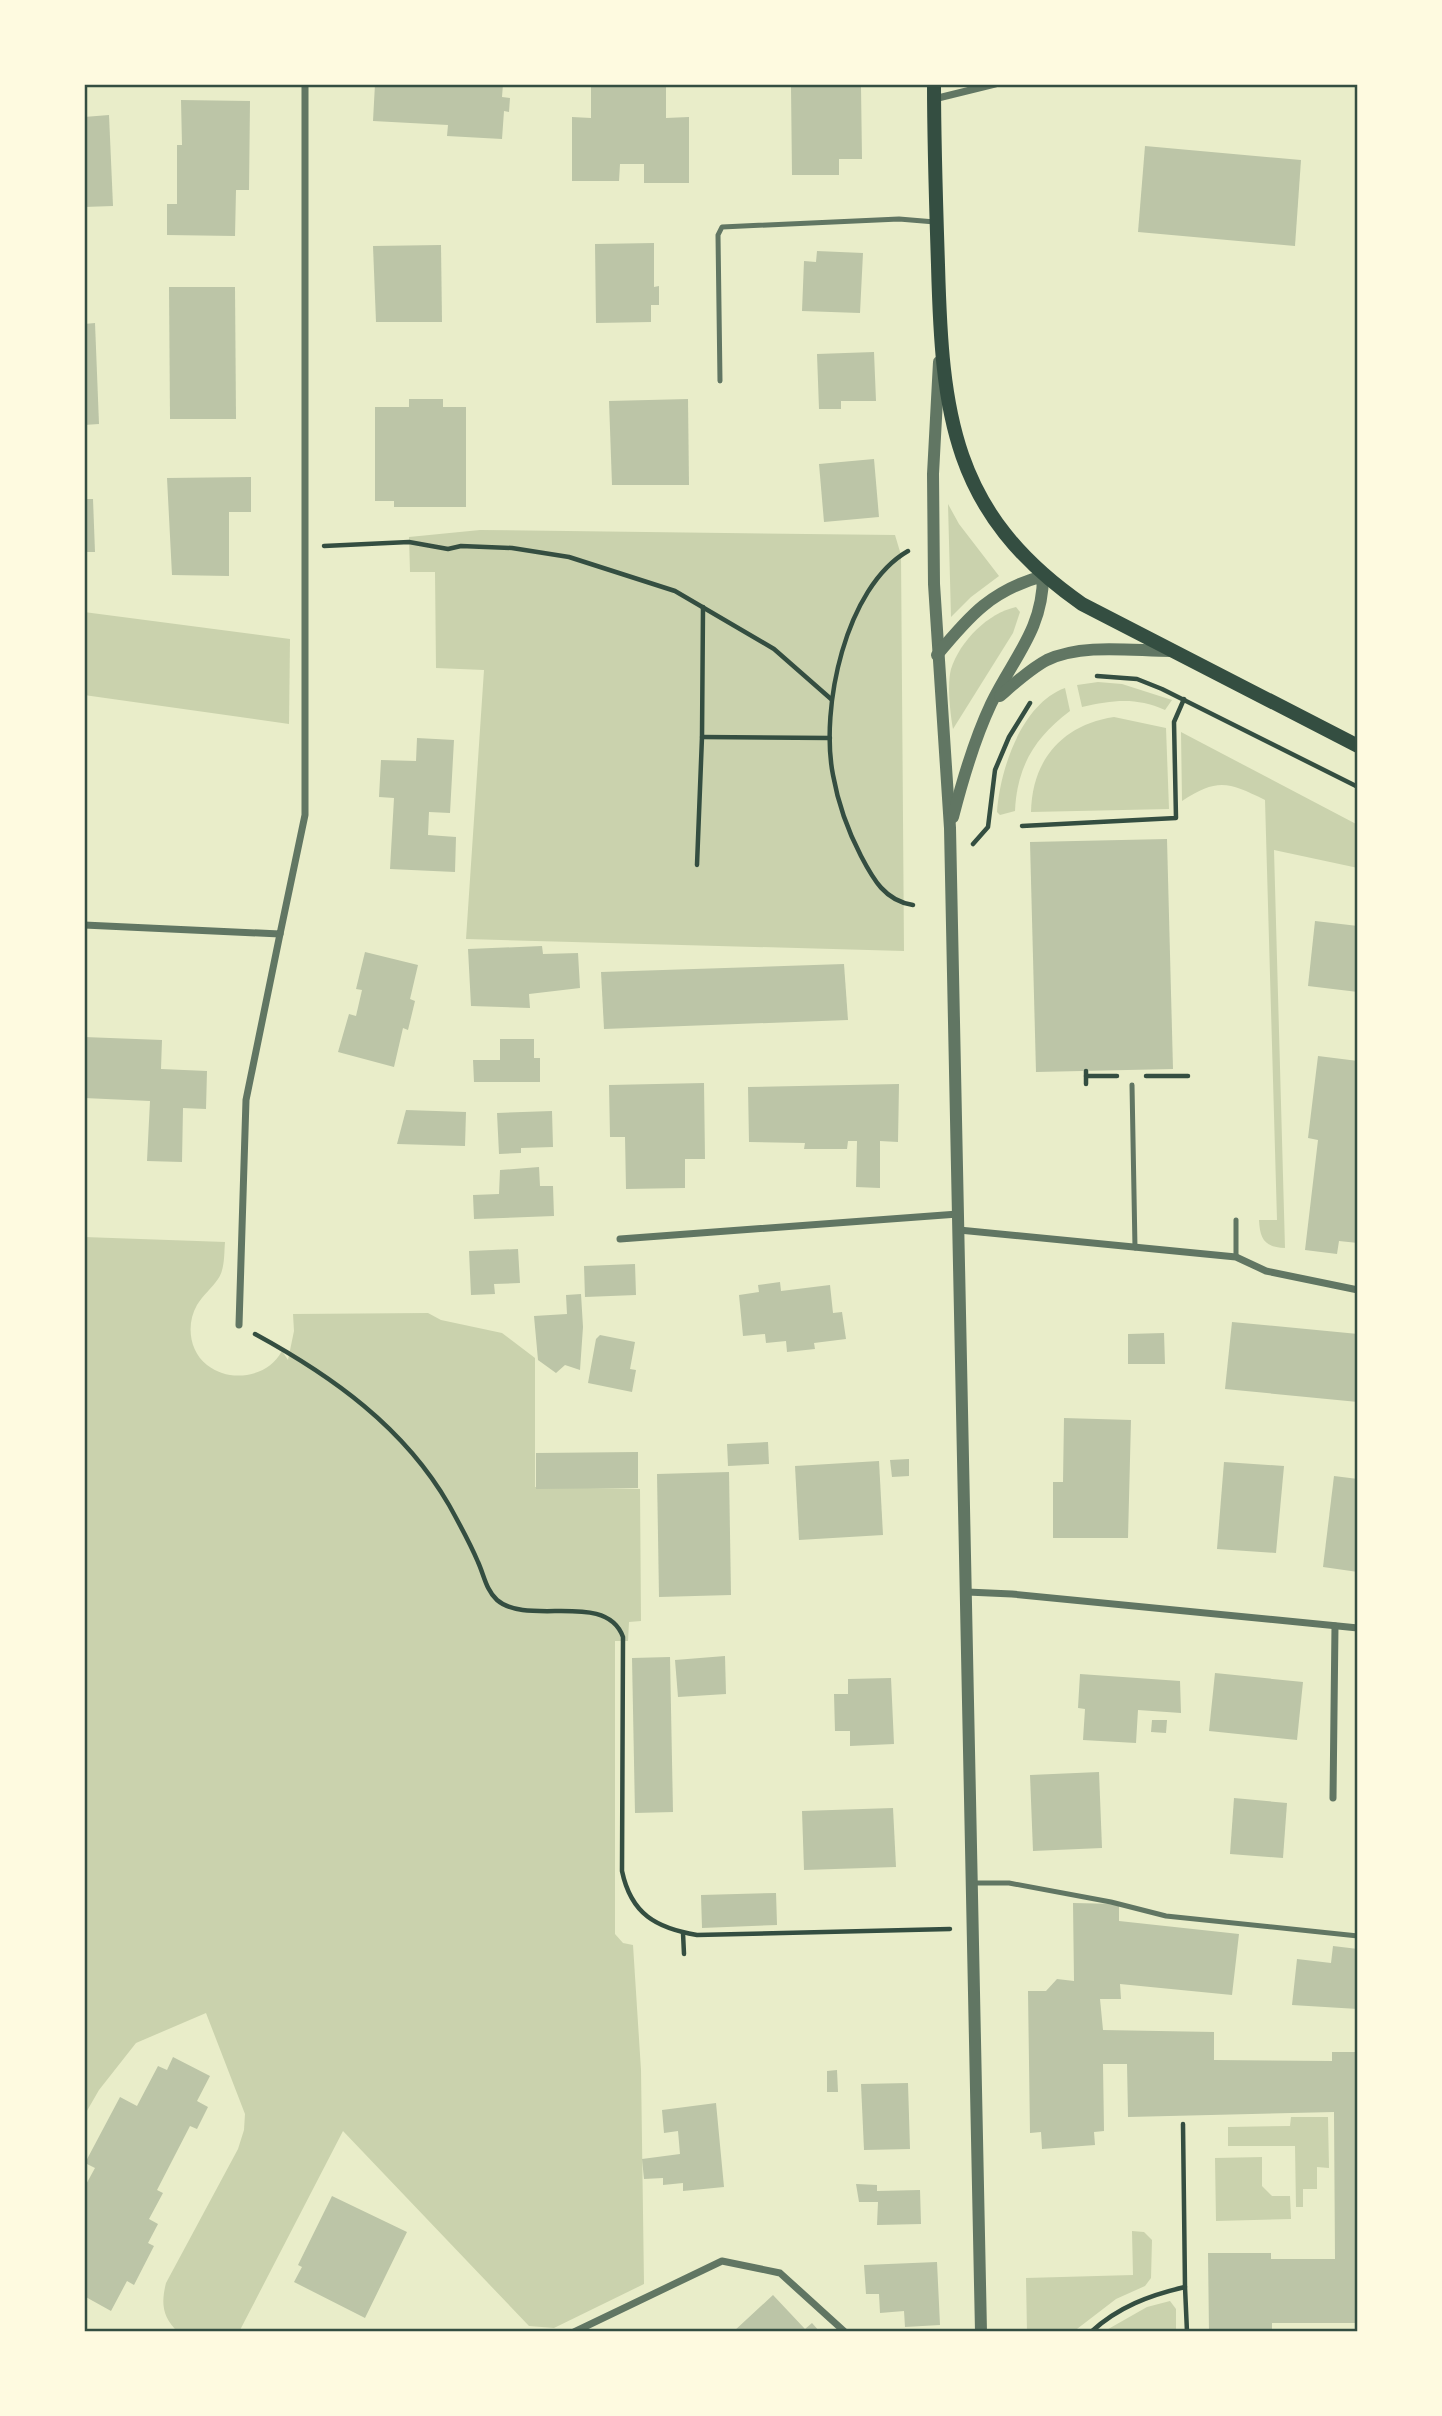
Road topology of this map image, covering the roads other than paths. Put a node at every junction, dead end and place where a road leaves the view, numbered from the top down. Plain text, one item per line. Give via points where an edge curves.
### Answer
1 (305, 84) edge
2 (995, 84) edge
3 (934, 92) edge
4 (937, 222) junction
5 (940, 348) junction
6 (720, 381) dead end
7 (1043, 576) junction
8 (1171, 651) junction
9 (937, 655) junction
10 (992, 703) junction
11 (1358, 746) edge
12 (950, 828) junction
13 (84, 925) edge
14 (280, 934) junction
15 (1132, 1086) dead end
16 (958, 1214) junction
17 (1237, 1220) dead end
18 (959, 1230) junction
19 (620, 1239) dead end
20 (1135, 1248) junction
21 (1236, 1257) junction
22 (1358, 1290) edge
23 (239, 1325) road end
24 (967, 1592) junction
25 (1335, 1626) junction
26 (1358, 1628) edge
27 (1334, 1798) dead end
28 (973, 1883) junction
29 (1358, 1936) edge
30 (574, 2332) edge
31 (845, 2332) edge
32 (981, 2332) edge

1 - 14 street via 305,815
2 - 3 street
3 - 4 main road
4 - 5 main road
4 - 6 lane via 899,219 722,227 718,234
5 - 7 main road via 951,423 963,460 1000,529
5 - 9 street via 933,474
7 - 8 main road via 1097,612
7 - 9 street via 1017,583 990,598
7 - 10 street via 1043,602 1035,627
8 - 10 street via 1100,650 1060,655 1024,675
8 - 11 main road
9 - 12 street
10 - 12 street
12 - 16 street
13 - 14 street
14 - 23 street via 246,1100
15 - 20 lane
16 - 18 street
16 - 19 street
17 - 21 lane
18 - 20 street
18 - 24 street
20 - 21 street
21 - 22 street via 1266,1271
24 - 25 street
24 - 28 street
25 - 26 street
25 - 27 street
28 - 29 lane via 1009,1883 1166,1916
28 - 32 street
30 - 31 street via 722,2261 780,2273

